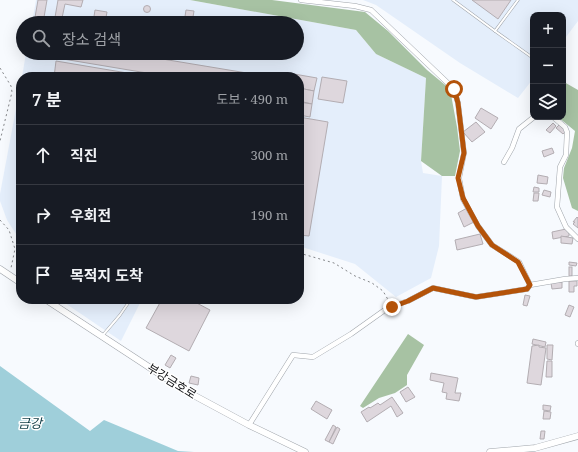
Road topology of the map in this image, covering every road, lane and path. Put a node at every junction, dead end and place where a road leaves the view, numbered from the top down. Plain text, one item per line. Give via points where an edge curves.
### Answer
1 (301, 0) edge
2 (453, 0) edge
3 (518, 0) edge
4 (495, 31) junction
5 (530, 56) edge
6 (0, 68) edge
7 (530, 120) edge
8 (557, 120) edge
9 (0, 141) edge
10 (504, 162) dead end
11 (0, 220) edge
12 (578, 239) edge
13 (304, 254) edge
14 (0, 269) edge
15 (9, 276) junction
16 (578, 278) edge
17 (16, 280) edge
18 (530, 285) junction
19 (53, 304) edge
20 (128, 304) edge
21 (392, 307) junction
22 (102, 336) junction
23 (249, 425) junction
24 (578, 436) edge
25 (305, 452) edge
26 (490, 452) edge

1 - 18 street via 371,10 454,89 464,153 458,178 463,198 492,245 518,262
2 - 4 lane
3 - 4 lane
4 - 5 lane
6 - 9 path via 12,92
7 - 10 street via 519,129
8 - 12 street via 567,132 566,155 560,167 557,207 566,227
11 - 15 path via 9,230 15,249
13 - 21 path via 334,263 372,283 384,291
14 - 15 street
15 - 17 street
16 - 18 street
18 - 21 street via 527,289 476,297 433,288
19 - 22 street, 부강금호로
20 - 22 lane
21 - 23 street via 313,357 293,355
22 - 23 street, 부강금호로 via 184,390
23 - 25 street, 부강금호로
24 - 26 street via 534,448

